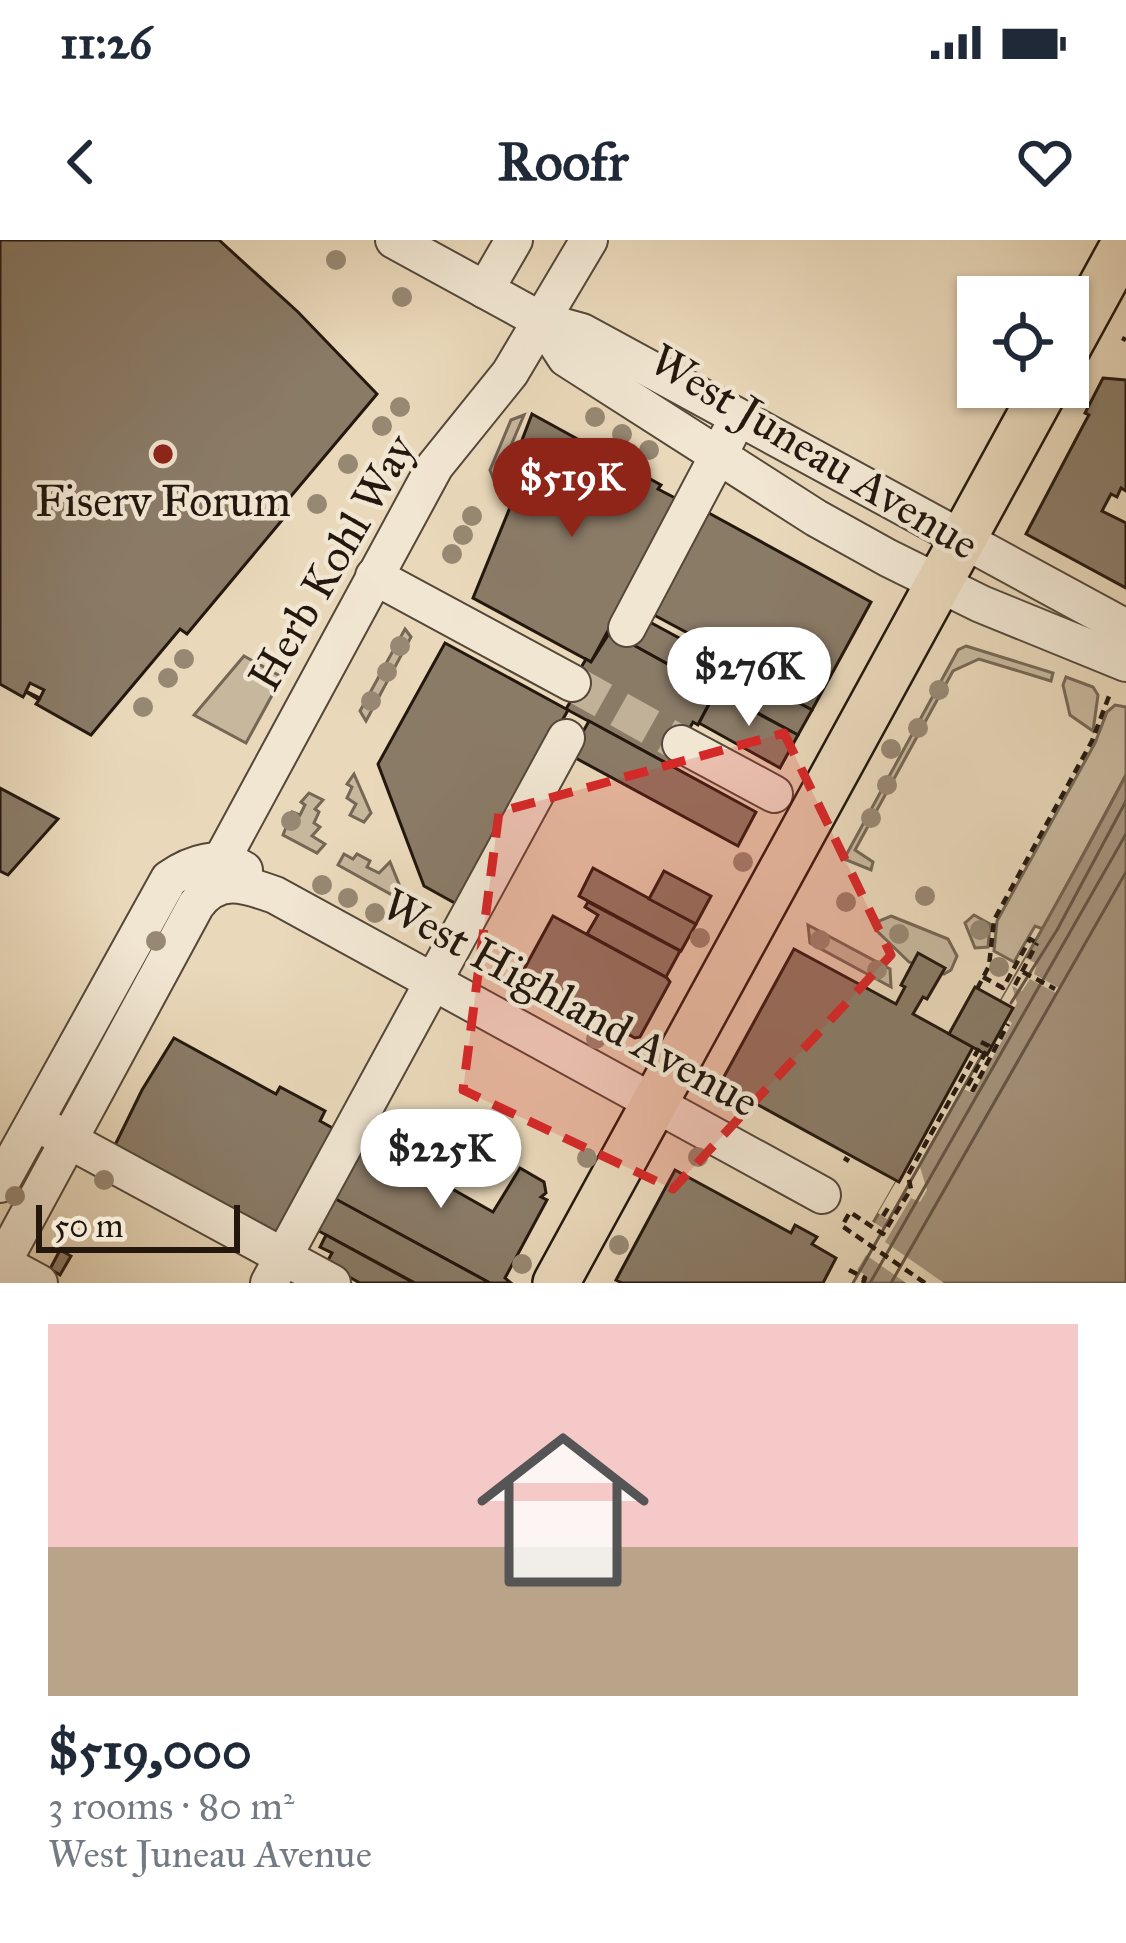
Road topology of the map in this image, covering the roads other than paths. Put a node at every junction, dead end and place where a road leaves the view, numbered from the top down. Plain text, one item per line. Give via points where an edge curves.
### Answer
1 (394, 240) edge
2 (514, 240) edge
3 (589, 240) edge
4 (1126, 241) edge
5 (485, 290) junction
6 (1089, 309) edge
7 (542, 321) junction
8 (1035, 408) edge
9 (739, 416) junction
10 (718, 456) junction
11 (963, 539) junction
12 (374, 576) junction
13 (939, 584) junction
14 (627, 628) dead end
15 (1126, 628) edge
16 (1120, 673) edge
17 (572, 683) tunnel mouth
18 (566, 738) dead end
19 (681, 744) tunnel mouth
20 (774, 794) dead end
21 (221, 861) junction
22 (274, 895) junction
23 (433, 981) junction
24 (655, 1103) junction
25 (52, 1131) junction
26 (0, 1184) edge
27 (821, 1195) dead end
28 (1, 1265) edge
29 (276, 1270) edge
30 (39, 1283) edge
31 (332, 1283) edge
32 (556, 1283) edge

1 - 5 street, West Juneau Avenue
2 - 5 street
3 - 7 street, Herb Kohl Way
4 - 6 main road
5 - 7 street, West Juneau Avenue
7 - 9 street, West Juneau Avenue via 582,332
7 - 10 street, West Juneau Avenue via 566,358
7 - 12 street, Herb Kohl Way via 435,466
8 - 11 main road
9 - 10 street
9 - 11 street, West Juneau Avenue
10 - 13 street, West Juneau Avenue
10 - 14 street
11 - 13 main road
11 - 15 street, West Juneau Avenue
12 - 17 street
12 - 21 street, Herb Kohl Way
13 - 16 street, West Juneau Avenue
13 - 24 main road
18 - 23 street
19 - 20 street
21 - 22 street, West Highland Avenue
21 - 25 street via 184,869 165,886
22 - 23 street, West Highland Avenue
22 - 25 street, West Highland Avenue via 224,884 206,892
23 - 24 street, West Highland Avenue
23 - 29 street
24 - 27 street, West Highland Avenue
24 - 32 main road
25 - 26 street
25 - 28 street
25 - 29 street
28 - 30 street
29 - 31 street

